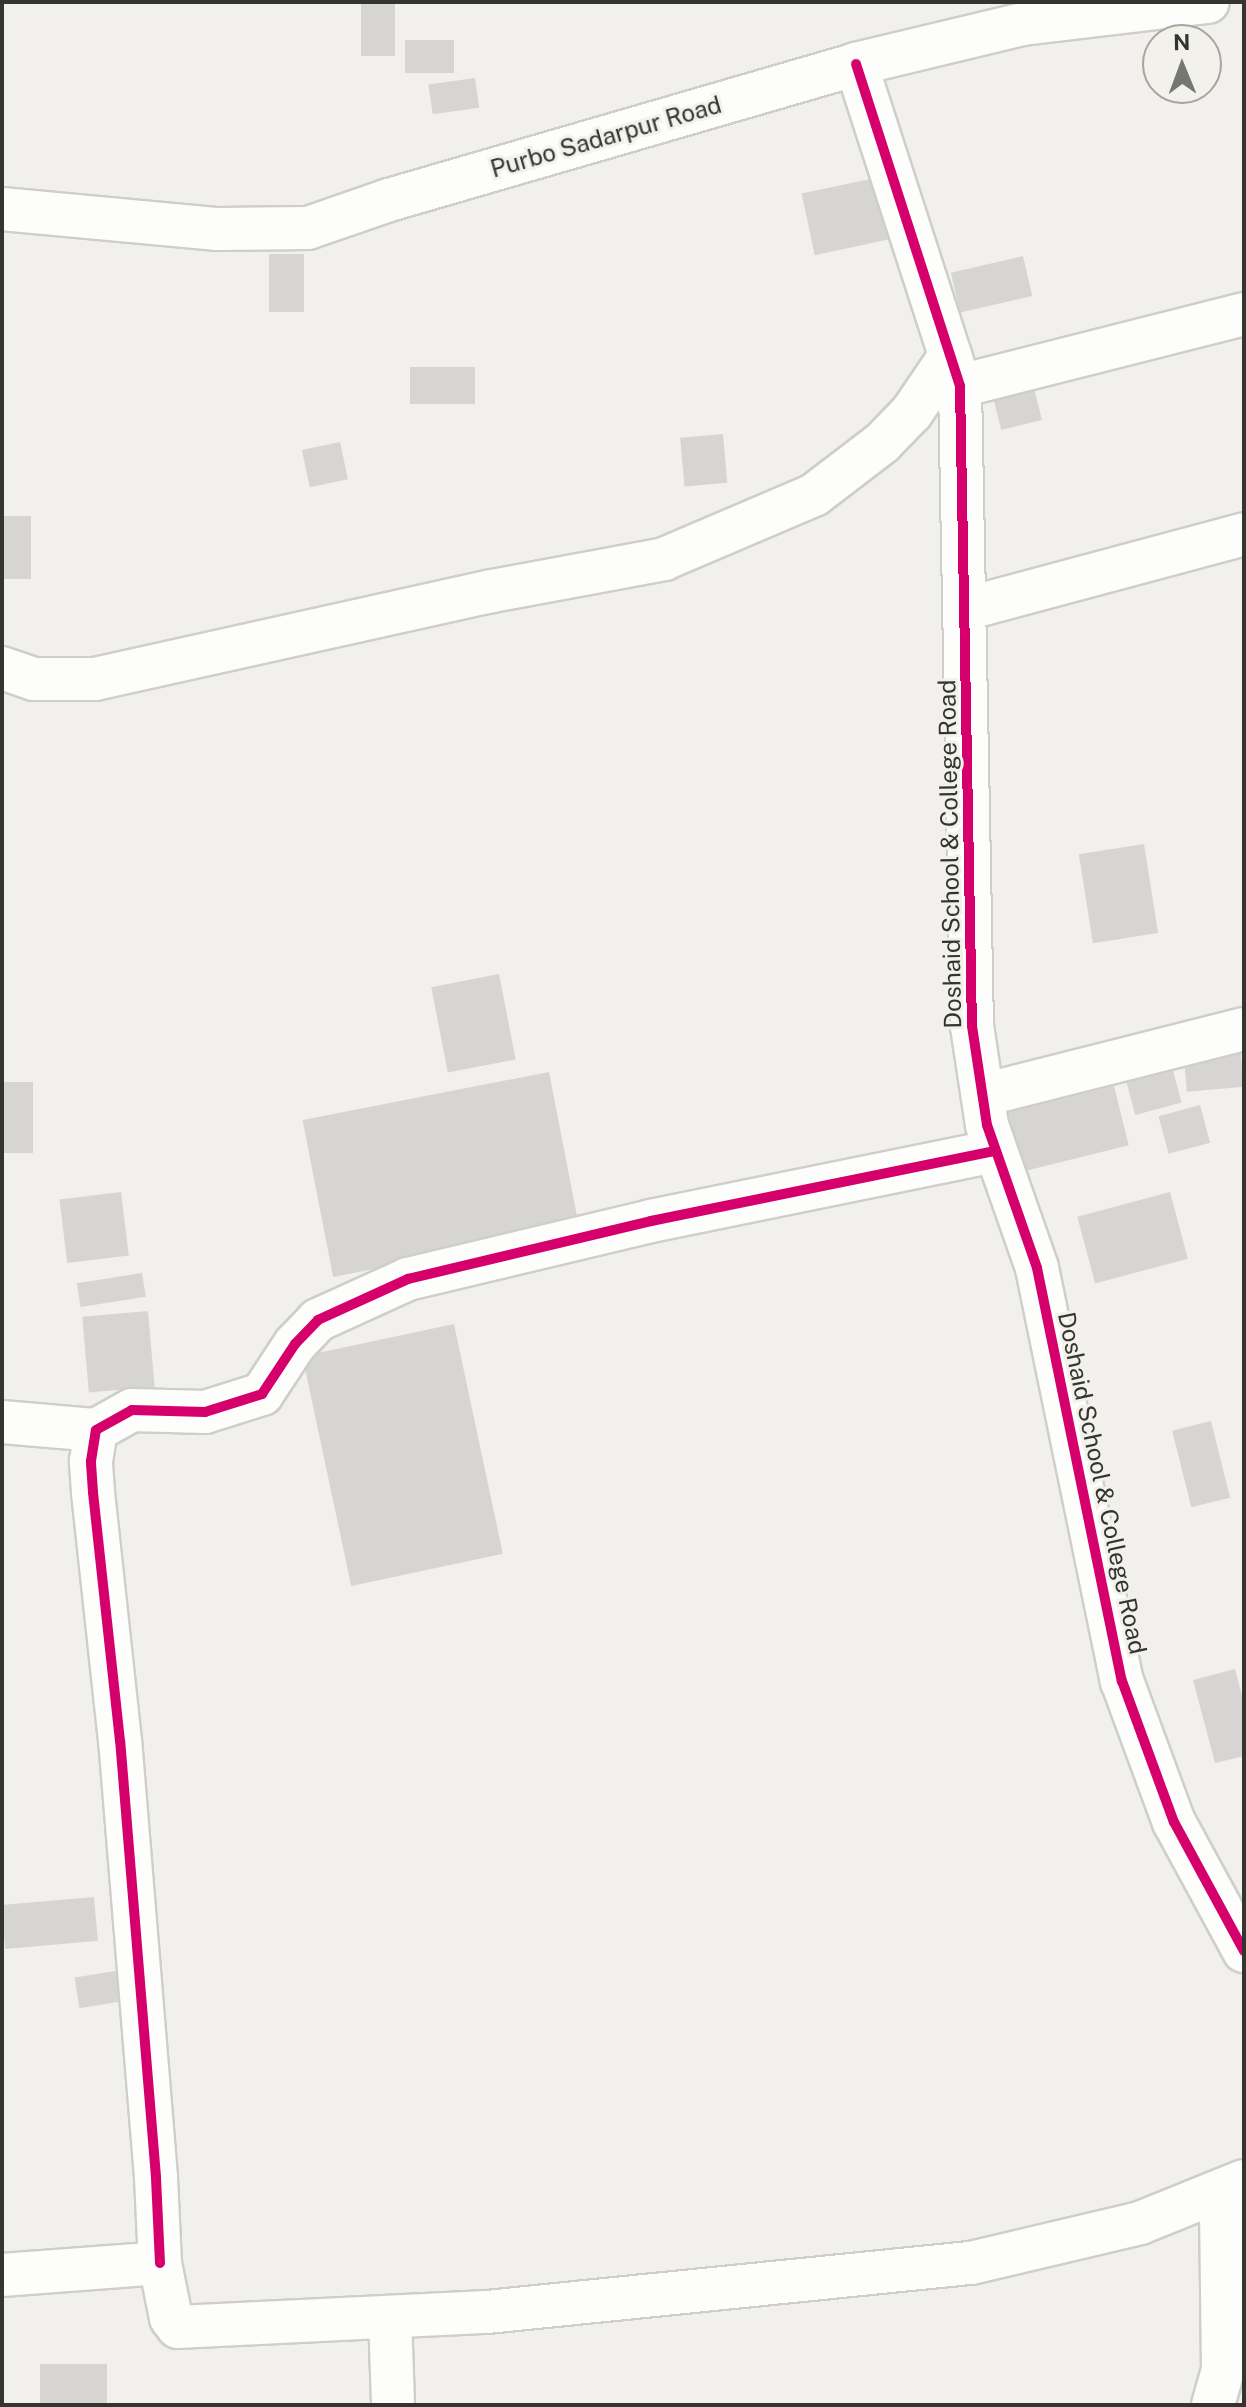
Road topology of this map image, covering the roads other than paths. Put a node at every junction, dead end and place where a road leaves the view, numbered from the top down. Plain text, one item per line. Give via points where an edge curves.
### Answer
1 (1208, 2) edge
2 (1022, 13) edge
3 (856, 64) junction
4 (2, 209) edge
5 (1244, 314) edge
6 (955, 371) junction
7 (1244, 534) edge
8 (965, 609) junction
9 (2, 668) edge
10 (1244, 1029) edge
11 (983, 1095) junction
12 (994, 1151) junction
13 (2, 1422) edge
14 (96, 1430) junction
15 (1244, 1951) edge
16 (1238, 2184) edge
17 (160, 2263) junction
18 (2, 2275) edge
19 (390, 2317) junction
20 (393, 2405) edge
21 (1213, 2405) edge

1 - 2 street, Purbo Sadarpur Road
2 - 3 street, Purbo Sadarpur Road
3 - 4 street, Purbo Sadarpur Road via 308,228 218,229
3 - 6 street, Doshaid School & College Road
5 - 6 street
6 - 8 street, Doshaid School & College Road
6 - 9 street via 882,443 814,495 664,559 492,591 95,679 34,679
7 - 8 street
8 - 11 street, Doshaid School & College Road via 972,1026
10 - 11 street
11 - 12 street, Doshaid School & College Road
12 - 14 street via 651,1221 408,1279 318,1320 262,1394 205,1412 132,1410
12 - 15 street, Doshaid School & College Road via 1037,1268 1122,1681 1174,1822
13 - 14 street
14 - 17 street via 93,1492 120,1741
16 - 19 street via 1140,2223 971,2263
16 - 21 street via 1221,2217 1223,2370
17 - 18 street
17 - 19 street via 171,2318 178,2327
19 - 20 street

